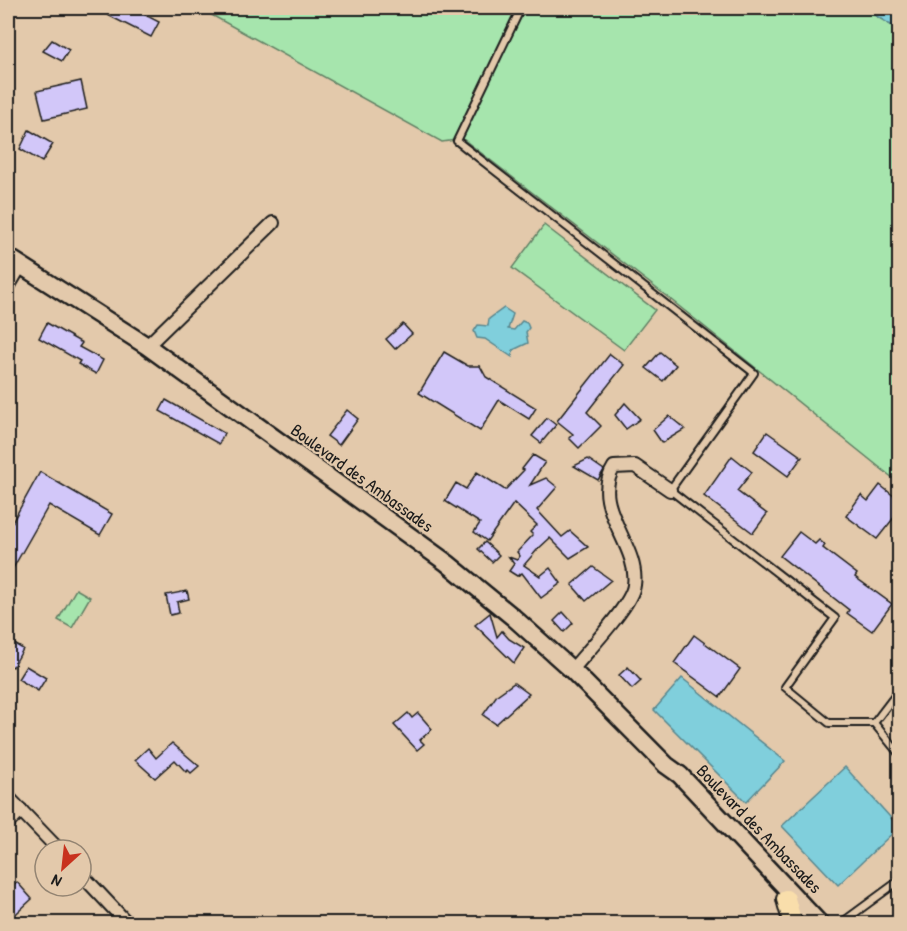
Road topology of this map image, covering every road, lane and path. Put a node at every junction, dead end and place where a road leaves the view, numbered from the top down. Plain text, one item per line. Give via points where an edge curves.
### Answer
1 (521, 8) edge
2 (273, 222) dead end
3 (14, 261) edge
4 (8, 287) edge
5 (147, 346) junction
6 (670, 490) junction
7 (572, 670) junction
8 (900, 689) edge
9 (874, 723) junction
10 (900, 756) edge
11 (666, 765) junction
12 (8, 797) edge
13 (21, 810) junction
14 (8, 824) edge
15 (48, 838) edge
16 (900, 880) edge
17 (93, 888) edge
18 (786, 898) junction
19 (122, 921) edge
20 (793, 924) edge
21 (807, 924) edge
22 (820, 924) edge
23 (840, 924) edge

1 - 6 lane via 457,141 754,373
2 - 5 street
3 - 4 street
3 - 5 main road, Boulevard des Ambassades
5 - 7 main road, Boulevard des Ambassades via 447,563
6 - 7 street via 635,465 614,467 609,475 607,499 629,558 634,585 626,603
6 - 9 lane via 835,618 785,687 830,723
7 - 11 main road, Boulevard des Ambassades
8 - 9 lane
9 - 10 lane
11 - 18 main road, Boulevard des Ambassades via 673,782
11 - 22 main road, Boulevard des Ambassades via 680,775
12 - 13 street
13 - 14 street
13 - 15 street
16 - 23 lane
17 - 19 street
18 - 20 main road
18 - 21 main road, Boulevard des Ambassades

